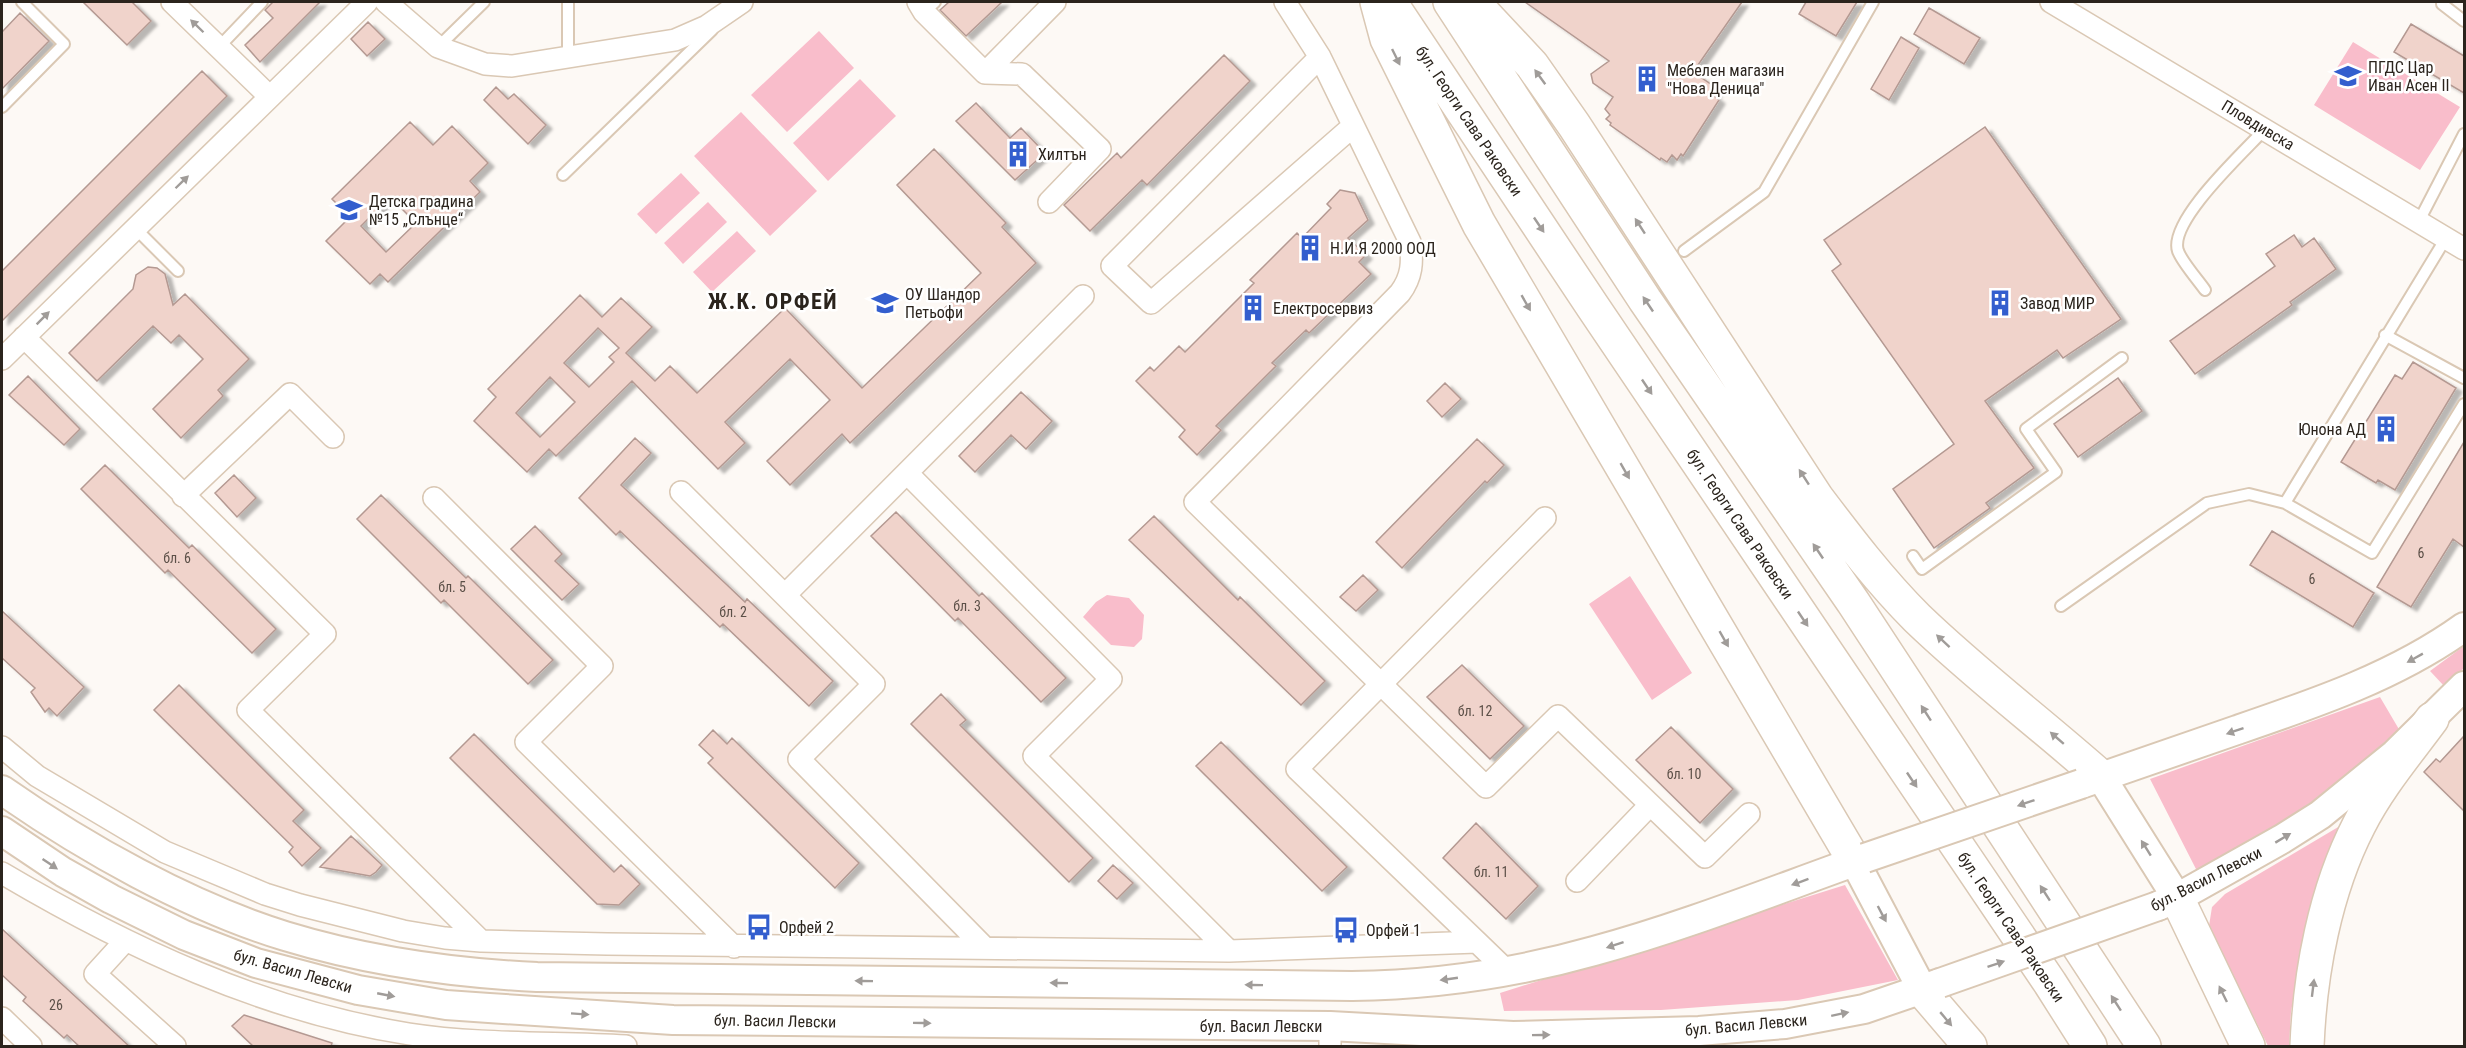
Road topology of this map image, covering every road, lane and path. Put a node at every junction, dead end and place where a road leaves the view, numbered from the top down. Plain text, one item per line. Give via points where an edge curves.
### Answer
1 (22, 2) edge
2 (172, 2) edge
3 (262, 2) edge
4 (367, 2) edge
5 (386, 2) edge
6 (484, 2) edge
7 (568, 2) edge
8 (1055, 2) edge
9 (1285, 2) edge
10 (1377, 2) edge
11 (1390, 2) edge
12 (1450, 2) edge
13 (1473, 2) edge
14 (1873, 2) edge
15 (2051, 2) edge
16 (2444, 2) edge
17 (739, 4) edge
18 (926, 5) edge
19 (2464, 21) edge
20 (219, 47) junction
21 (438, 47) junction
22 (1320, 57) junction
23 (568, 58) junction
24 (985, 73) junction
25 (270, 96) junction
26 (2, 107) edge
27 (1352, 127) junction
28 (2265, 129) junction
29 (2464, 134) edge
30 (563, 175) dead end
31 (1049, 202) dead end
32 (2419, 221) junction
33 (135, 228) junction
34 (2446, 238) junction
35 (2464, 249) edge
36 (1683, 251) dead end
37 (178, 271) dead end
38 (2205, 290) dead end
39 (1083, 296) dead end
40 (2385, 335) junction
41 (24, 337) junction
42 (2122, 358) dead end
43 (2, 359) edge
44 (2464, 378) edge
45 (2464, 404) edge
46 (333, 437) dead end
47 (907, 473) junction
48 (681, 492) dead end
49 (183, 496) junction
50 (434, 498) dead end
51 (2285, 503) junction
52 (1545, 518) dead end
53 (1913, 556) dead end
54 (786, 594) junction
55 (2061, 606) dead end
56 (2464, 627) edge
57 (1380, 686) junction
58 (2464, 686) edge
59 (2432, 719) junction
60 (2, 747) edge
61 (2091, 780) junction
62 (2, 790) edge
63 (1650, 805) junction
64 (1749, 814) dead end
65 (2, 831) edge
66 (1860, 860) junction
67 (2, 873) edge
68 (1577, 881) dead end
69 (2168, 902) junction
70 (125, 941) junction
71 (481, 941) junction
72 (1477, 942) junction
73 (734, 946) junction
74 (985, 948) junction
75 (1229, 951) junction
76 (1507, 971) junction
77 (1932, 987) junction
78 (2, 1018) edge
79 (1330, 1036) edge
80 (411, 1040) edge
81 (605, 1046) edge
82 (31, 1047) edge
83 (175, 1047) edge
84 (627, 1047) edge
85 (1970, 1047) edge
86 (2090, 1047) edge
87 (2144, 1047) edge
88 (2248, 1047) edge
89 (2307, 1047) edge

1 - 26 lane via 64,44
20 -> 2 street
3 - 20 lane
4 - 25 street
5 - 21 street
6 - 21 lane
7 - 23 lane
8 - 24 street
9 - 22 street
10 -> 66 main road via 1387,39 1479,224
11 -> 86 main road, бул. Георги Сава Раковски
87 -> 12 main road via 1866,622 1645,300
61 -> 13 main road via 1898,597 1859,552 1817,498 1532,65
14 - 36 lane via 1764,192
15 - 28 street, Пловдивска
16 - 19 lane
17 - 23 street via 707,26 675,40
17 - 30 lane
18 - 24 street
20 - 25 street
21 - 23 street via 484,64 512,66
22 - 27 street
22 - 27 street via 1112,266 1151,303
24 - 31 street via 1022,74 1100,149
33 -> 25 street
27 - 57 street via 1410,242 1412,265 1407,284 1195,502
28 - 32 street, Пловдивска
28 - 38 lane via 2198,200 2179,233 2178,251
29 - 32 lane
32 - 34 street, Пловдивска
33 - 37 lane
41 -> 33 street
34 - 35 street, Пловдивска
34 - 40 lane
39 - 47 street
40 - 44 lane
40 - 51 lane
41 - 43 street
41 - 49 street
42 - 53 lane via 2026,429 2056,472 1922,569
45 - 51 lane via 2372,554
46 - 49 street via 290,394
47 - 54 street
47 - 75 street via 1111,680 1034,756
48 - 54 street
49 - 71 street via 325,634 248,710
50 - 73 street via 602,666 526,742
51 - 55 lane via 2249,494 2206,503
52 - 57 street
54 - 74 street via 874,684 799,759
56 -> 61 main road, бул. Васил Левски via 2358,686 2317,703
57 - 63 street via 1486,787 1558,716
57 - 72 street via 1298,769
58 - 59 main road, бул. Васил Левски
69 -> 59 main road, бул. Васил Левски via 2320,814
89 -> 59 main road via 2315,967 2340,867 2377,795
60 - 71 street via 37,776 165,852 233,881 358,921
61 -> 66 main road, бул. Васил Левски, bridge
69 -> 61 main road
76 -> 62 main road, бул. Васил Левски via 1361,986 582,978 458,972 348,953 253,924 103,855
63 - 64 street via 1705,857
63 - 68 street
65 -> 79 main road, бул. Васил Левски via 101,894 256,963 328,982 446,1005 673,1020
66 -> 76 main road, бул. Васил Левски via 1594,952
66 -> 77 main road
67 - 70 street
77 -> 69 main road, бул. Васил Левски, bridge
88 -> 69 main road
70 - 80 street via 250,993
70 - 83 street via 95,974
71 - 73 street
72 - 75 street
72 - 76 street
73 - 74 street
74 - 75 street
79 -> 77 main road, бул. Васил Левски via 1699,1031 1826,1017
77 -> 85 main road
78 - 82 street
80 - 81 street
81 - 84 street

